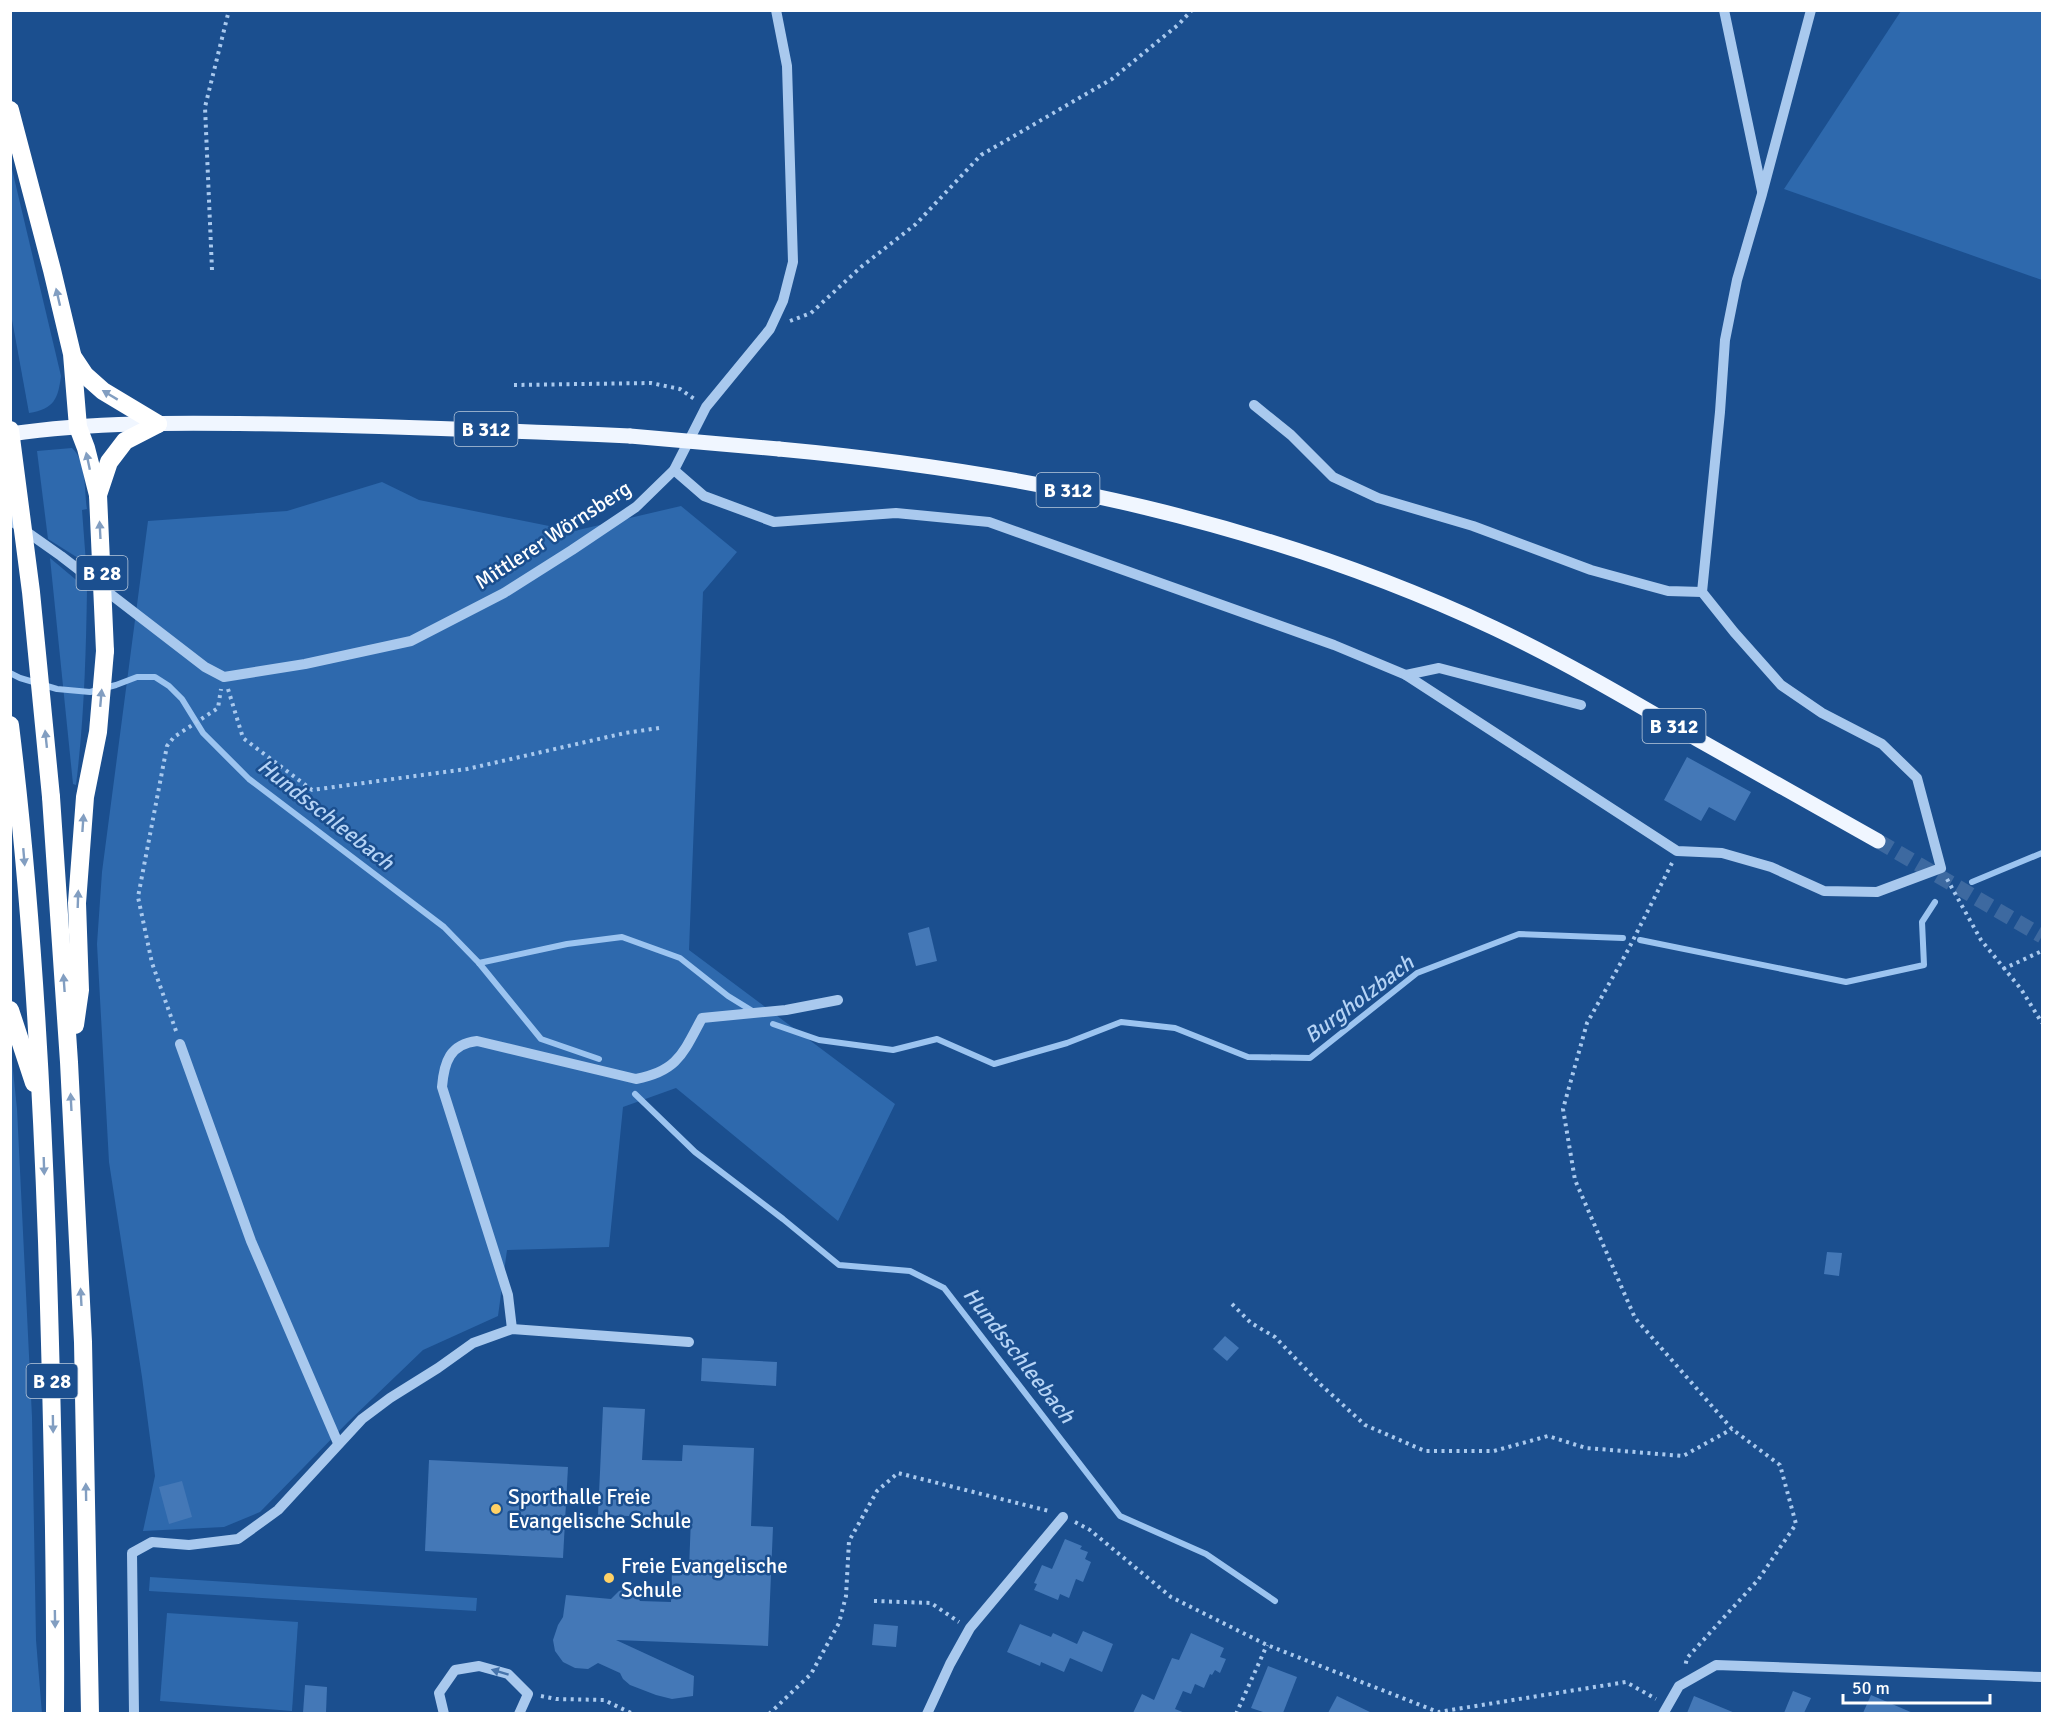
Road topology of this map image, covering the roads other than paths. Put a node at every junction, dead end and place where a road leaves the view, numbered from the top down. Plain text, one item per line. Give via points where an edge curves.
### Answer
1 (776, 10) edge
2 (1724, 10) edge
3 (1811, 10) edge
4 (10, 110) edge
5 (1762, 194) junction
6 (72, 354) junction
7 (1254, 405) dead end
8 (158, 424) junction
9 (78, 427) junction
10 (10, 432) edge
11 (674, 470) junction
12 (98, 495) junction
13 (10, 520) edge
14 (1702, 592) junction
15 (1406, 675) junction
16 (1581, 705) dead end
17 (10, 725) edge
18 (1878, 841) tunnel mouth
19 (838, 1000) dead end
20 (10, 1011) edge
21 (180, 1044) road end
22 (69, 1062) junction
23 (42, 1108) junction
24 (512, 1329) junction
25 (689, 1342) dead end
26 (338, 1443) junction
27 (1063, 1517) road end
28 (2043, 1677) edge
29 (1665, 1709) edge
30 (55, 1713) edge
31 (90, 1713) edge
32 (134, 1713) edge
33 (444, 1713) edge
34 (519, 1713) edge
35 (927, 1713) edge

1 - 11 street, Mittlerer Wörnsberg via 787,66 793,262 783,301 770,329 706,407
2 - 5 street
3 - 5 street
6 -> 4 highway, B 312
5 - 14 street via 1737,280 1725,340
8 -> 6 highway, B 312 via 103,392 85,375
6 - 9 highway, B 28
7 - 14 street via 1333,477 1378,498 1473,526 1591,570 1668,591
8 - 9 main road, B 312
8 - 12 highway, B 312 via 125,441 109,462
8 - 18 main road, B 312, bridge via 341,425 630,436 779,448 1027,482 1192,518 1332,563 1446,606 1551,655
9 - 10 main road, B 312
12 -> 9 highway, B 28
22 -> 10 highway, B 28, bridge via 51,797 31,592
11 - 13 street, Mittlerer Wörnsberg via 636,507 572,550 504,594 411,641 224,677 205,667
11 - 15 street via 704,496 774,522 896,513 989,522 1334,645
22 -> 12 highway, B 28, bridge via 80,990 77,903 85,797 98,732 105,651
14 - 15 street via 1781,685 1822,713 1882,744 1917,778 1941,868 1877,892 1824,891 1771,867 1722,853 1677,851
15 - 16 street via 1439,668
17 -> 23 highway, B 28 via 20,799
19 - 24 street via 786,1010 702,1018 675,1062 657,1075 636,1079 477,1041 464,1042 454,1049 443,1072 442,1087 508,1295
20 - 23 highway, B 28
21 - 26 street via 251,1241
31 -> 22 highway, B 28 via 83,1342
23 -> 30 highway, B 28 via 53,1416
24 - 25 street
24 - 26 street via 473,1343 371,1412
26 - 32 street via 278,1510 238,1539 189,1545 152,1542 132,1553
27 - 35 street via 970,1628
28 - 29 street via 1716,1665 1679,1686
34 -> 33 street via 528,1694 508,1674 479,1666 455,1670 439,1693

